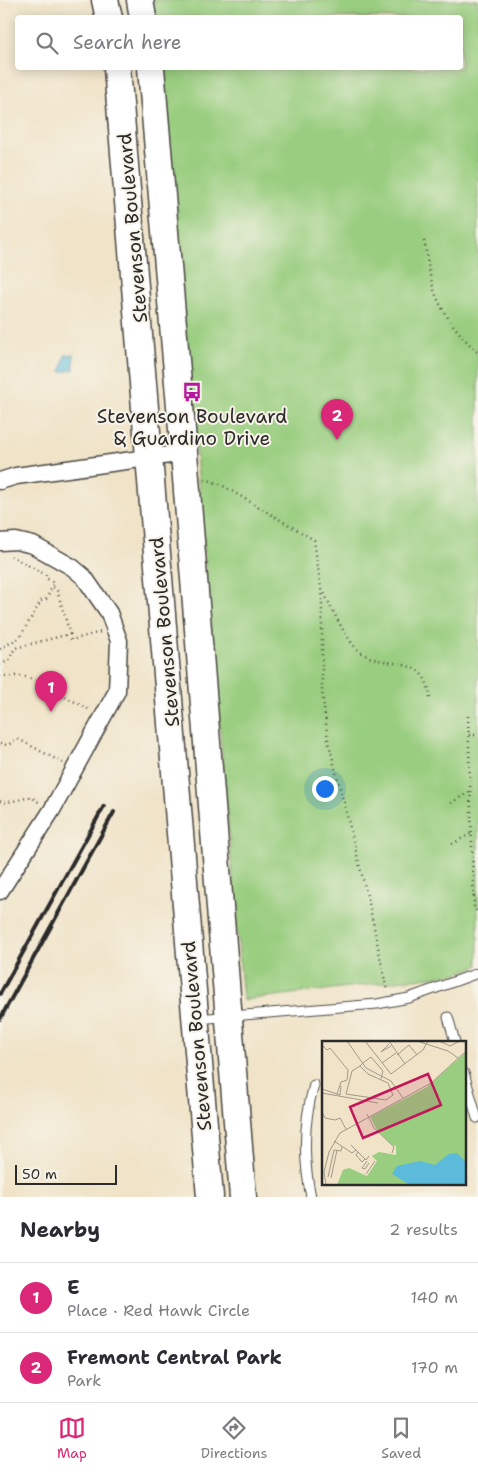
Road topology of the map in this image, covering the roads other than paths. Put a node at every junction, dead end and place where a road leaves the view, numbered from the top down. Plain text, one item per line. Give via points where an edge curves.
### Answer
1 (105, 0) edge
2 (140, 0) edge
3 (108, 15) edge
4 (142, 15) edge
5 (117, 70) edge
6 (151, 70) edge
7 (184, 454) junction
8 (150, 457) junction
9 (0, 481) edge
10 (3, 548) edge
11 (0, 891) edge
12 (478, 973) edge
13 (228, 1017) junction
14 (448, 1017) dead end
15 (194, 1019) junction
16 (455, 1041) edge
17 (466, 1080) edge
18 (314, 1085) dead end
19 (477, 1118) edge
20 (210, 1197) edge
21 (243, 1197) edge
22 (311, 1197) edge

1 - 3 main road
2 - 4 main road
5 - 8 main road, Stevenson Boulevard
6 - 7 main road, Stevenson Boulevard
7 - 8 street
7 - 13 main road, Stevenson Boulevard
8 - 9 street
8 - 15 main road, Stevenson Boulevard
10 - 11 street via 16,541 32,545 72,566 99,595 119,641 118,691 52,810
12 - 13 lane via 390,1002
13 - 15 lane
13 - 21 main road, Stevenson Boulevard
14 - 16 lane
15 - 20 main road, Stevenson Boulevard
17 - 19 lane
18 - 22 lane via 305,1131 306,1175

